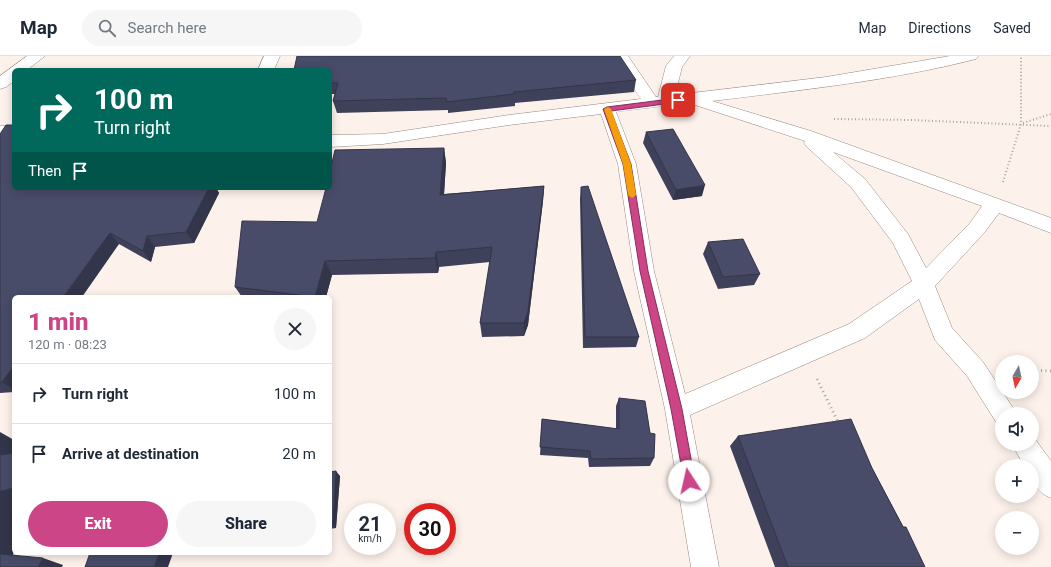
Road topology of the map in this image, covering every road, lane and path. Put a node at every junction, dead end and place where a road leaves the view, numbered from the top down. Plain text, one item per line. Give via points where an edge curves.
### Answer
1 (37, 56) edge
2 (272, 56) edge
3 (620, 56) edge
4 (682, 56) edge
5 (970, 56) edge
6 (1022, 56) edge
7 (20, 68) edge
8 (267, 68) edge
9 (12, 75) edge
10 (0, 84) edge
11 (688, 98) junction
12 (658, 102) junction
13 (607, 109) junction
14 (1051, 114) edge
15 (830, 118) dead end
16 (1021, 124) junction
17 (1051, 126) edge
18 (0, 131) edge
19 (12, 131) edge
20 (805, 135) junction
21 (332, 141) edge
22 (996, 204) junction
23 (1051, 226) edge
24 (924, 284) junction
25 (804, 353) junction
26 (1039, 370) edge
27 (1051, 371) edge
28 (1000, 407) edge
29 (677, 409) junction
30 (842, 429) edge
31 (1029, 451) edge
32 (1051, 485) edge
33 (705, 567) edge

1 - 7 street
2 - 8 street
3 - 12 street
4 - 12 street via 674,66
5 - 11 street via 826,82
6 - 16 path
9 - 10 street
11 - 12 street
11 - 20 street
12 - 13 street
13 - 21 street via 508,120 383,139
13 - 29 street via 627,164 644,271
14 - 16 path
15 - 16 path
16 - 17 path
16 - 22 path
18 - 19 street
20 - 22 street
20 - 24 street via 858,183 885,216 901,239
22 - 23 street
22 - 24 street
24 - 25 street via 857,331
24 - 28 street via 943,333 975,369
25 - 29 street
25 - 30 path
26 - 27 path
29 - 33 street
31 - 32 street

